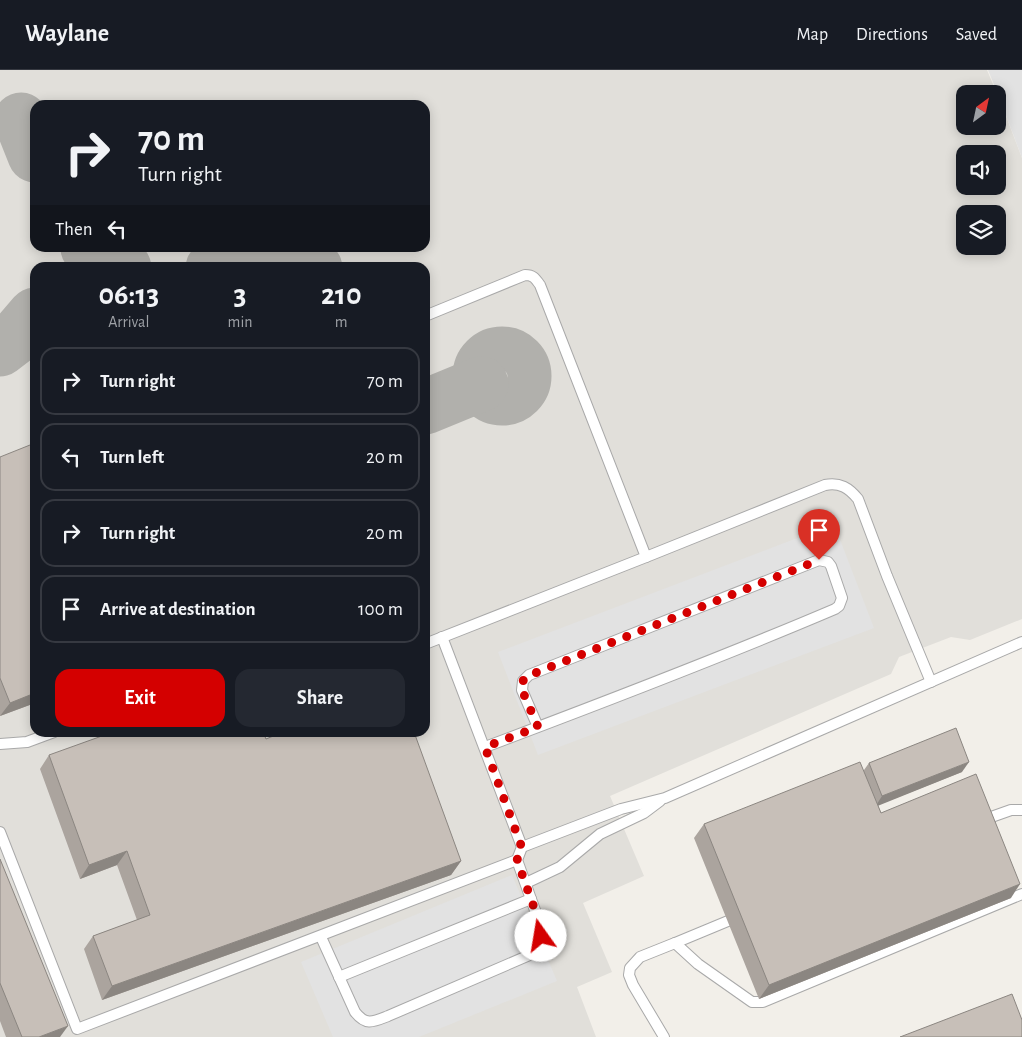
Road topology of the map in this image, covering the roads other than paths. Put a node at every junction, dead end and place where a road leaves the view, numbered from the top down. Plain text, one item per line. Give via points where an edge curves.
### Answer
1 (430, 314) edge
2 (646, 557) junction
3 (442, 637) junction
4 (430, 642) edge
5 (1022, 642) edge
6 (931, 682) junction
7 (538, 727) junction
8 (40, 737) edge
9 (0, 744) edge
10 (485, 747) junction
11 (665, 798) junction
12 (1022, 810) edge
13 (979, 822) edge
14 (0, 832) edge
15 (522, 848) junction
16 (517, 860) junction
17 (526, 883) junction
18 (1022, 894) edge
19 (531, 899) junction
20 (728, 921) dead end
21 (321, 937) junction
22 (675, 943) junction
23 (339, 977) junction
24 (77, 1033) edge
25 (664, 1037) edge

1 - 2 lane via 525,275 535,277
2 - 3 lane
2 - 6 lane via 825,485 842,486 858,499
3 - 4 lane
3 - 10 lane
5 - 6 lane
6 - 11 lane
7 - 7 lane via 835,609 840,606 842,598 831,566 819,560 529,675 523,681 522,690
7 - 10 lane
8 - 9 lane via 27,742
10 - 15 lane
11 - 15 lane via 621,809
11 - 17 lane via 644,813 600,834 560,867
12 - 13 lane via 1011,810
14 - 24 lane
15 - 16 lane
16 - 17 lane
16 - 21 lane
17 - 19 lane
18 - 22 lane via 763,1002 752,1002 698,964
19 - 23 lane
19 - 23 lane via 541,927 538,946 532,954 376,1021 360,1019
20 - 22 lane
21 - 23 lane
21 - 24 lane
22 - 25 lane via 640,957 630,968 629,975

